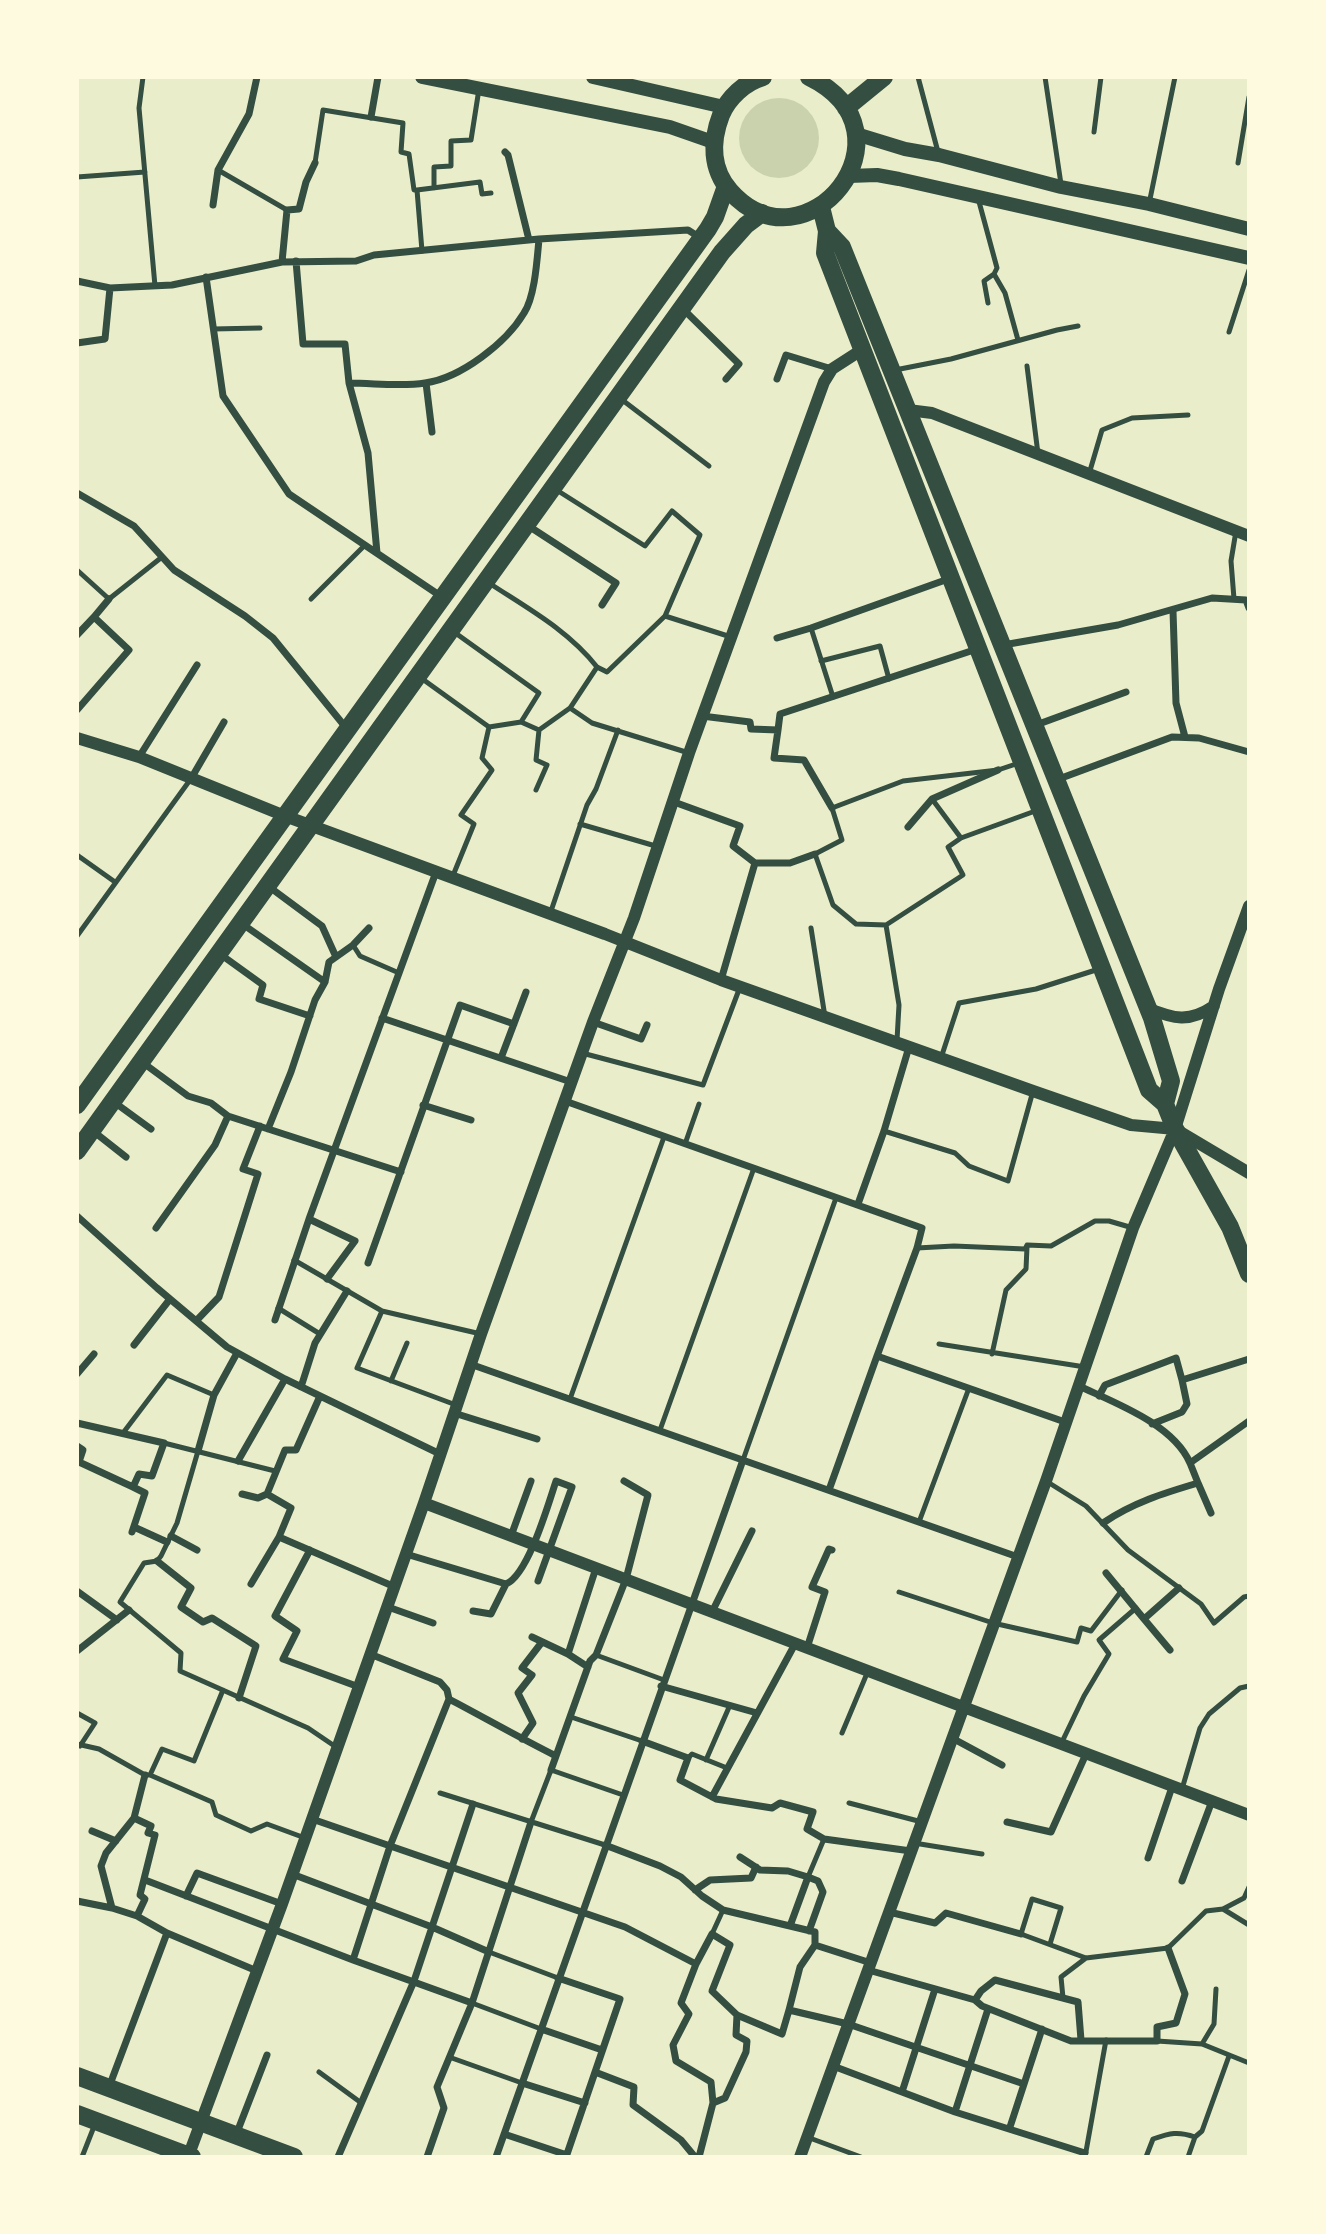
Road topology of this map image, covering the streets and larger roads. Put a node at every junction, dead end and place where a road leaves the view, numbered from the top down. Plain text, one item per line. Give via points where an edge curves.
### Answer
1 (257, 77) edge
2 (378, 77) edge
3 (422, 77) edge
4 (593, 77) edge
5 (884, 77) edge
6 (759, 78) edge
7 (822, 80) edge
8 (724, 107) junction
9 (846, 108) junction
10 (370, 117) road end
11 (856, 134) junction
12 (713, 142) junction
13 (505, 152) dead end
14 (315, 163) road end
15 (849, 176) junction
16 (726, 186) junction
17 (213, 205) dead end
18 (821, 207) junction
19 (762, 213) junction
20 (1249, 229) edge
21 (827, 231) junction
22 (701, 238) junction
23 (539, 239) junction
24 (529, 240) junction
25 (1249, 258) edge
26 (296, 261) junction
27 (282, 262) junction
28 (206, 277) junction
29 (77, 282) edge
30 (110, 288) junction
31 (682, 308) junction
32 (77, 343) edge
33 (863, 349) junction
34 (832, 369) junction
35 (726, 379) dead end
36 (777, 379) dead end
37 (349, 383) junction
38 (426, 383) junction
39 (908, 410) junction
40 (432, 432) dead end
41 (77, 493) edge
42 (527, 524) junction
43 (1249, 536) edge
44 (376, 553) junction
45 (951, 578) junction
46 (443, 598) junction
47 (109, 599) road end
48 (603, 605) dead end
49 (1249, 608) edge
50 (1173, 611) junction
51 (94, 617) junction
52 (77, 635) edge
53 (777, 638) dead end
54 (1002, 645) junction
55 (978, 648) junction
56 (197, 665) dead end
57 (1126, 692) dead end
58 (77, 710) edge
59 (702, 716) junction
60 (224, 722) dead end
61 (1035, 726) junction
62 (348, 729) junction
63 (778, 730) junction
64 (1185, 737) junction
65 (77, 738) edge
66 (1249, 752) edge
67 (139, 757) junction
68 (998, 770) road end
69 (191, 777) junction
70 (1055, 780) junction
71 (674, 802) junction
72 (832, 808) road end
73 (285, 816) junction
74 (312, 825) junction
75 (908, 827) dead end
76 (816, 854) road end
77 (755, 863) junction
78 (436, 872) junction
79 (268, 886) junction
80 (1249, 906) edge
81 (241, 923) junction
82 (369, 928) dead end
83 (624, 942) junction
84 (219, 953) junction
85 (337, 957) junction
86 (721, 980) junction
87 (325, 982) junction
88 (526, 992) dead end
89 (1214, 1006) junction
90 (1147, 1008) junction
91 (310, 1016) junction
92 (382, 1018) junction
93 (593, 1022) junction
94 (514, 1024) junction
95 (648, 1025) dead end
96 (446, 1040) junction
97 (909, 1047) junction
98 (501, 1058) junction
99 (142, 1062) junction
100 (571, 1082) junction
101 (113, 1101) junction
102 (565, 1101) junction
103 (1165, 1104) junction
104 (77, 1105) edge
105 (423, 1105) junction
106 (228, 1116) junction
107 (471, 1120) dead end
108 (264, 1128) junction
109 (150, 1129) dead end
110 (1175, 1129) junction
111 (92, 1130) junction
112 (77, 1152) edge
113 (333, 1152) junction
114 (126, 1157) dead end
115 (401, 1172) junction
116 (1249, 1174) edge
117 (858, 1204) junction
118 (77, 1216) edge
119 (309, 1219) junction
120 (156, 1228) dead end
121 (368, 1263) dead end
122 (1249, 1274) edge
123 (327, 1279) road end
124 (347, 1290) road end
125 (170, 1299) junction
126 (275, 1320) dead end
127 (196, 1321) junction
128 (134, 1345) dead end
129 (237, 1353) junction
130 (94, 1354) dead end
131 (877, 1356) junction
132 (1249, 1359) edge
133 (471, 1364) junction
134 (77, 1374) edge
135 (285, 1379) junction
136 (1182, 1380) junction
137 (1078, 1385) junction
138 (301, 1387) junction
139 (320, 1396) junction
140 (1099, 1396) junction
141 (455, 1409) junction
142 (1249, 1421) edge
143 (1065, 1422) junction
144 (77, 1423) edge
145 (1152, 1424) junction
146 (537, 1439) dead end
147 (77, 1446) edge
148 (198, 1451) road end
149 (440, 1454) junction
150 (743, 1460) junction
151 (238, 1461) road end
152 (1189, 1463) junction
153 (624, 1480) dead end
154 (531, 1481) dead end
155 (1198, 1483) junction
156 (132, 1487) junction
157 (829, 1490) junction
158 (242, 1494) dead end
159 (267, 1494) junction
160 (424, 1503) junction
161 (1211, 1513) dead end
162 (1103, 1522) road end
163 (752, 1531) dead end
164 (511, 1535) junction
165 (279, 1537) junction
166 (534, 1544) junction
167 (197, 1550) dead end
168 (310, 1550) junction
169 (550, 1550) junction
170 (832, 1550) dead end
171 (406, 1554) junction
172 (1018, 1557) junction
173 (157, 1561) road end
174 (596, 1568) junction
175 (1106, 1573) dead end
176 (626, 1579) junction
177 (538, 1581) dead end
178 (251, 1584) dead end
179 (506, 1584) junction
180 (395, 1587) junction
181 (1179, 1588) road end
182 (77, 1591) edge
183 (691, 1604) junction
184 (387, 1607) junction
185 (129, 1609) road end
186 (473, 1611) dead end
187 (712, 1612) junction
188 (1144, 1619) junction
189 (117, 1620) junction
190 (433, 1623) dead end
191 (531, 1637) dead end
192 (542, 1642) junction
193 (801, 1646) junction
194 (1170, 1650) dead end
195 (77, 1651) edge
196 (370, 1654) junction
197 (568, 1654) junction
198 (588, 1667) junction
199 (663, 1683) junction
200 (359, 1687) junction
201 (239, 1698) road end
202 (449, 1699) junction
203 (964, 1707) junction
204 (757, 1713) junction
205 (953, 1738) junction
206 (522, 1739) junction
207 (642, 1741) junction
208 (1086, 1754) junction
209 (556, 1756) junction
210 (1002, 1765) dead end
211 (551, 1770) road end
212 (148, 1775) road end
213 (1177, 1788) junction
214 (712, 1797) junction
215 (1212, 1801) junction
216 (473, 1804) road end
217 (1249, 1815) edge
218 (134, 1818) junction
219 (312, 1819) junction
220 (531, 1822) road end
221 (1007, 1822) dead end
222 (92, 1831) dead end
223 (116, 1841) junction
224 (605, 1845) junction
225 (390, 1846) junction
226 (913, 1847) junction
227 (740, 1857) dead end
228 (1148, 1858) dead end
229 (756, 1867) junction
230 (452, 1868) junction
231 (292, 1874) junction
232 (808, 1877) junction
233 (145, 1880) junction
234 (1182, 1881) dead end
235 (510, 1889) junction
236 (695, 1889) junction
237 (186, 1896) junction
238 (77, 1901) edge
239 (282, 1904) junction
240 (370, 1905) junction
241 (112, 1908) junction
242 (889, 1912) junction
243 (580, 1913) junction
244 (137, 1916) junction
245 (790, 1926) junction
246 (432, 1927) junction
247 (273, 1928) junction
248 (809, 1931) junction
249 (167, 1933) junction
250 (1021, 1934) road end
251 (815, 1945) junction
252 (1168, 1948) road end
253 (489, 1952) junction
254 (353, 1960) junction
255 (696, 1964) junction
256 (869, 1966) junction
257 (257, 1971) junction
258 (558, 1978) junction
259 (414, 1981) junction
260 (935, 1989) junction
261 (975, 2000) junction
262 (472, 2003) junction
263 (988, 2009) junction
264 (789, 2010) junction
265 (737, 2015) junction
266 (848, 2024) junction
267 (541, 2029) junction
268 (1041, 2029) junction
269 (1081, 2040) junction
270 (918, 2048) junction
271 (603, 2050) junction
272 (267, 2055) dead end
273 (833, 2066) junction
274 (970, 2066) junction
275 (595, 2072) junction
276 (77, 2076) edge
277 (522, 2083) junction
278 (1024, 2084) junction
279 (109, 2088) junction
280 (902, 2092) junction
281 (585, 2103) junction
282 (713, 2103) junction
283 (955, 2112) junction
284 (77, 2114) edge
285 (201, 2123) junction
286 (1010, 2127) junction
287 (504, 2134) junction
288 (236, 2135) junction
289 (1085, 2155) edge
290 (566, 2156) edge
291 (190, 2157) edge
292 (294, 2157) edge
293 (338, 2157) edge
294 (426, 2157) edge
295 (496, 2157) edge
296 (697, 2157) edge
297 (800, 2157) edge

1 - 17 street via 249,114 219,170
2 - 10 street
3 - 12 main road via 670,127
4 - 8 main road
5 - 9 main road
6 - 8 main road
7 - 9 main road
8 - 12 main road
9 - 11 main road
11 - 15 main road
11 - 20 main road
12 - 16 main road via 716,165
13 - 24 street
14 - 27 street via 299,209 287,210
15 - 18 main road
15 - 25 main road via 877,175
16 - 19 main road
16 - 22 main road via 715,217
18 - 19 main road via 795,216
18 - 21 main road
19 - 31 main road via 729,244
21 - 33 main road via 825,253
21 - 39 main road via 842,247
22 - 23 street via 688,230
22 - 46 main road
23 - 24 street
23 - 38 street via 526,312 491,352
24 - 26 street via 356,261
26 - 27 street
26 - 37 street via 303,344 345,344
27 - 28 street
28 - 30 street via 173,285
28 - 44 street via 223,396 289,494
29 - 30 street
30 - 32 street via 105,339
31 - 35 street via 739,364
31 - 42 main road
33 - 34 street
33 - 45 main road
34 - 36 street via 786,355
34 - 59 street
37 - 38 street
37 - 44 street via 368,453
38 - 40 street
39 - 43 street via 932,413
39 - 54 main road
41 - 62 street via 134,526 174,570 273,638
42 - 48 street via 616,583
42 - 74 main road
44 - 46 street
45 - 53 street
45 - 55 main road
46 - 62 main road
47 - 51 street
49 - 50 street via 1246,600 1212,598
50 - 54 street
50 - 64 street via 1176,703
51 - 52 street
51 - 58 street via 129,650
54 - 61 main road
55 - 63 street via 780,714
55 - 103 main road via 1149,1090
56 - 67 street
57 - 61 street
59 - 63 street via 750,722 751,729
59 - 71 street
60 - 69 street
61 - 70 main road
62 - 73 main road
63 - 72 street via 774,758 804,760
64 - 66 street
64 - 70 street via 1172,737
65 - 67 street
67 - 69 street
68 - 75 street via 932,799
69 - 73 street
70 - 90 main road
71 - 77 street via 740,826 733,846
71 - 83 street
73 - 74 street
73 - 104 main road
74 - 78 street
74 - 79 main road
76 - 77 street via 789,863
77 - 86 street
78 - 83 street
78 - 92 street
79 - 81 main road
79 - 85 street via 322,926
80 - 89 street
81 - 84 main road
81 - 87 street
82 - 85 street
83 - 86 street
83 - 93 street
84 - 91 street via 263,985 260,999
84 - 99 main road
85 - 87 street via 329,962
86 - 97 street
87 - 91 street
88 - 94 street
89 - 90 street via 1187,1018
89 - 110 street
90 - 103 main road via 1171,1081
91 - 108 street via 292,1072
92 - 96 street
92 - 113 street
93 - 95 street via 641,1039
93 - 100 street
94 - 96 street via 460,1004
94 - 98 street
96 - 98 street
96 - 105 street
97 - 110 street via 1131,1125
97 - 117 street
98 - 100 street
99 - 101 main road
99 - 106 street via 188,1096 211,1102
100 - 102 street
101 - 109 street
101 - 111 main road
102 - 117 street
102 - 133 street
103 - 110 main road
105 - 107 street
105 - 115 street
106 - 108 street
106 - 120 street via 215,1145
108 - 113 street
108 - 127 street via 243,1168 258,1174 219,1297
110 - 116 street
110 - 122 main road via 1230,1227
110 - 137 street via 1133,1228
111 - 112 main road
111 - 114 street
113 - 115 street
113 - 119 street
115 - 121 street
117 - 131 street via 922,1228
118 - 125 street
119 - 123 street via 355,1241
119 - 126 street
124 - 138 street via 315,1343
125 - 127 street
125 - 128 street
127 - 129 street
129 - 135 street
129 - 148 street via 214,1395
130 - 134 street
131 - 143 street
131 - 157 street
132 - 136 street
133 - 141 street
133 - 150 street
135 - 138 street
135 - 151 street
136 - 140 street via 1176,1357 1105,1385
136 - 145 street via 1187,1404 1182,1412
137 - 140 street
137 - 143 street
138 - 139 street
139 - 149 street
139 - 159 street via 296,1450 285,1450
140 - 145 street
141 - 146 street
141 - 149 street
142 - 152 street
143 - 172 street
144 - 156 street via 164,1443 152,1476 139,1474
145 - 152 street via 1185,1452
147 - 156 street via 83,1450 79,1462
149 - 160 street
150 - 157 street
150 - 183 street
152 - 155 street
153 - 176 street via 648,1495
154 - 164 street
155 - 161 street
155 - 162 street via 1155,1496
156 - 167 street via 145,1493 133,1530
157 - 172 street
158 - 159 street via 258,1498
159 - 165 street via 291,1508
160 - 164 street
160 - 171 street
163 - 187 street
164 - 166 street
165 - 168 street
165 - 178 street
166 - 169 street
166 - 169 street via 556,1481 572,1487
166 - 179 street via 515,1581
168 - 180 street
168 - 200 street via 275,1616 297,1631 283,1659
169 - 174 street
169 - 177 street
170 - 193 street via 812,1587 825,1592
171 - 179 street
171 - 180 street
172 - 203 street
173 - 201 street via 191,1588 181,1607 203,1622 212,1618 256,1646
174 - 176 street
174 - 197 street
175 - 188 street
176 - 183 street
176 - 198 street
179 - 186 street via 491,1614
180 - 184 street
181 - 188 street
182 - 189 street
183 - 187 street
183 - 199 street
184 - 190 street
184 - 196 street
185 - 189 street
187 - 193 street
188 - 194 street
189 - 195 street
191 - 192 street
192 - 197 street
192 - 206 street via 522,1668 532,1675 518,1693 533,1723
193 - 203 street
193 - 204 street
196 - 200 street
196 - 202 street via 440,1682
197 - 198 street
198 - 209 street
199 - 204 street
199 - 207 street
200 - 219 street
202 - 206 street
202 - 225 street
203 - 205 street
203 - 208 street
204 - 214 street
205 - 210 street
205 - 226 street
206 - 209 street
207 - 214 street via 688,1758 680,1780
207 - 224 street
208 - 213 street
208 - 221 street via 1051,1832
209 - 211 street
212 - 218 street
213 - 215 street
213 - 228 street
214 - 226 street via 772,1808 780,1803 814,1812 807,1829 824,1839
215 - 217 street
215 - 234 street
216 - 230 street
218 - 223 street
218 - 233 street via 151,1826 148,1833 155,1836
219 - 225 street
219 - 231 street
220 - 235 street
222 - 223 street
223 - 241 street via 101,1866
224 - 236 street via 660,1866
224 - 243 street
225 - 230 street
225 - 240 street
226 - 242 street
227 - 229 street
229 - 232 street
229 - 236 street via 751,1878 710,1880
230 - 235 street
230 - 246 street
231 - 239 street
231 - 240 street
232 - 245 street
232 - 248 street via 818,1881 823,1892
233 - 237 street
233 - 244 street via 140,1895 145,1899
235 - 243 street
235 - 253 street
236 - 245 street via 723,1910
237 - 239 street via 197,1873
237 - 247 street
238 - 241 street
239 - 247 street
240 - 246 street
240 - 254 street
241 - 244 street
242 - 250 street via 935,1923 946,1913
242 - 256 street
243 - 255 street via 625,1927
243 - 258 street
244 - 249 street
245 - 248 street
246 - 253 street
246 - 259 street
247 - 254 street
247 - 257 street
248 - 251 street via 815,1932
249 - 257 street
249 - 279 street
251 - 256 street
251 - 264 street via 800,1967
252 - 269 street via 1185,1994 1176,2023 1157,2027 1157,2041
253 - 262 street
254 - 259 street
255 - 265 street via 712,1934 730,1945 712,1991
255 - 282 street via 681,2003 689,2014 673,2045 676,2061 710,2082
256 - 260 street
256 - 266 street
257 - 285 street
258 - 267 street
258 - 271 street via 620,1999
259 - 262 street
259 - 293 street
260 - 261 street
260 - 270 street
261 - 263 street
261 - 269 street via 995,1980 1078,2002
262 - 294 street via 437,2087 444,2108
263 - 268 street
263 - 274 street
264 - 265 street via 782,2034
264 - 266 street
265 - 282 street via 736,2035 747,2041 746,2052 724,2098
266 - 270 street
266 - 273 street
267 - 271 street
267 - 277 street
268 - 269 street via 1071,2041
268 - 278 street
270 - 274 street
270 - 280 street
271 - 275 street
272 - 288 street
273 - 280 street
273 - 297 street
274 - 278 street
274 - 283 street
275 - 281 street
275 - 296 street via 634,2087 633,2105
276 - 279 main road
277 - 281 street
277 - 287 street
278 - 286 street
279 - 285 main road
280 - 283 street
281 - 290 street
282 - 296 street
283 - 286 street
284 - 291 main road
285 - 288 main road
285 - 291 street
286 - 289 street
287 - 290 street
287 - 295 street
288 - 292 main road

